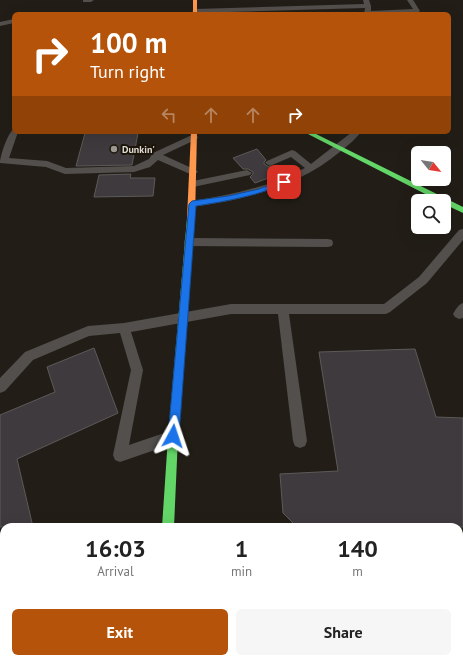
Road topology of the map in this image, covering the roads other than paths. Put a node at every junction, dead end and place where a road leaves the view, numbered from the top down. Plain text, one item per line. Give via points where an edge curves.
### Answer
1 (195, 0) edge
2 (410, 0) edge
3 (367, 8) edge
4 (238, 9) edge
5 (195, 12) edge
6 (12, 21) edge
7 (0, 24) edge
8 (13, 134) edge
9 (311, 134) edge
10 (355, 134) edge
11 (194, 135) edge
12 (338, 148) junction
13 (156, 155) junction
14 (2, 160) edge
15 (270, 163) dead end
16 (311, 169) junction
17 (193, 172) junction
18 (247, 173) dead end
19 (193, 184) junction
20 (192, 204) junction
21 (463, 210) edge
22 (463, 233) edge
23 (189, 242) junction
24 (328, 243) dead end
25 (283, 310) junction
26 (183, 318) junction
27 (124, 328) junction
28 (0, 387) edge
29 (173, 436) junction
30 (300, 442) dead end
31 (168, 523) edge

1 - 5 main road
2 - 3 lane via 417,11
3 - 4 lane
4 - 5 lane
6 - 7 lane
8 - 14 lane
9 - 12 main road
10 - 12 lane
11 - 13 lane
11 - 17 main road
12 - 16 lane
12 - 21 main road
13 - 14 lane via 147,165 134,169 73,171 65,171 47,164
13 - 17 lane
15 - 16 lane via 292,153
16 - 20 lane via 261,191
17 - 19 main road
18 - 19 lane
19 - 20 main road
20 - 23 main road
22 - 25 lane via 423,280 386,309
23 - 24 lane
23 - 26 main road
25 - 26 lane via 231,309
25 - 30 lane
26 - 27 lane
26 - 29 main road
27 - 28 lane via 88,331 29,356
27 - 29 lane via 136,370 120,455
29 - 31 main road

